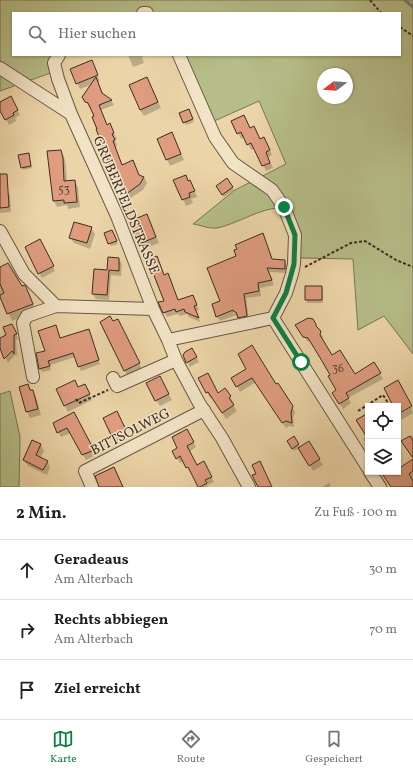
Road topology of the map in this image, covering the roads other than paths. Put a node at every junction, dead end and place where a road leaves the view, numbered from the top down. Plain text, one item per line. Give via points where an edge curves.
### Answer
1 (58, 56) edge
2 (179, 56) edge
3 (0, 68) edge
4 (71, 114) junction
5 (0, 232) edge
6 (56, 306) junction
7 (153, 309) junction
8 (273, 318) junction
9 (168, 340) junction
10 (176, 360) junction
11 (32, 377) dead end
12 (115, 382) road end
13 (204, 410) junction
14 (365, 463) edge
15 (372, 475) edge
16 (92, 487) edge
17 (249, 487) edge
18 (380, 487) edge

1 - 4 street, GRUBERFELDSTRASSE via 54,63
2 - 8 street via 215,137 233,163 272,190 284,207 295,235 292,274 286,293
3 - 4 street
4 - 7 street, GRUBERFELDSTRASSE via 117,216
5 - 6 street via 24,274
6 - 7 street
6 - 11 street via 27,316 23,323
7 - 9 street, GRUBERFELDSTRASSE
8 - 9 street
8 - 14 street
9 - 10 street, GRUBERFELDSTRASSE
10 - 12 street
10 - 13 street, GRUBERFELDSTRASSE
13 - 16 street, BITTSOLWEG via 85,471
13 - 17 street, GRUBERFELDSTRASSE
15 - 18 street

